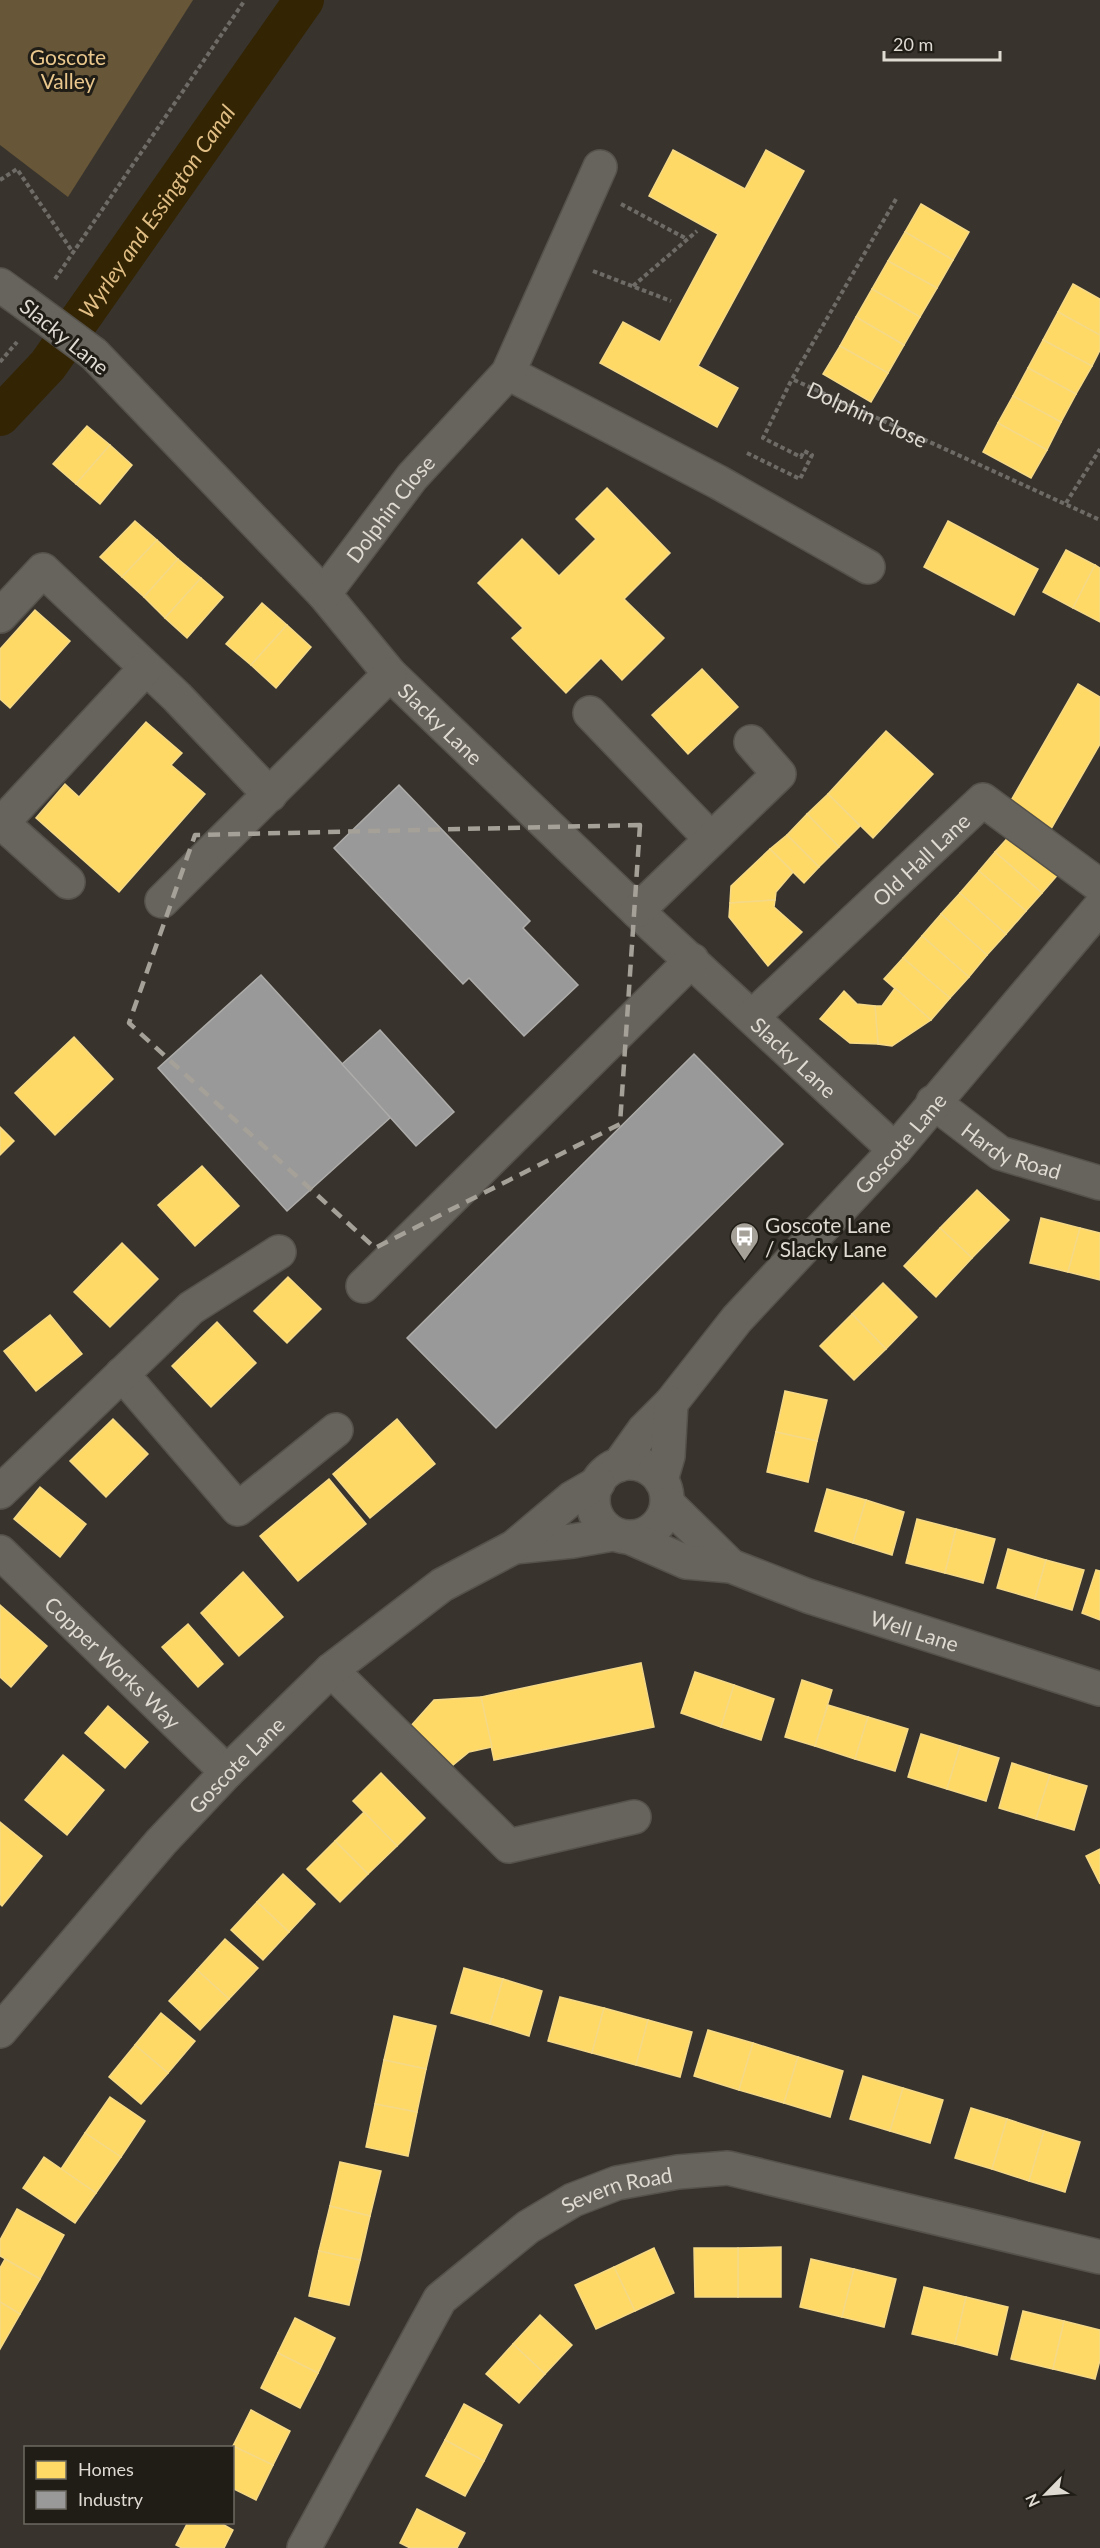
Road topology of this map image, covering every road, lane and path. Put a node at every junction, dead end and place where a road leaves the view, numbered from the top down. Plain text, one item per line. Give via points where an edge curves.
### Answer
1 (245, 0) edge
2 (596, 178) joint
3 (0, 180) edge
4 (896, 199) dead end
5 (697, 231) dead end
6 (687, 239) junction
7 (560, 259) junction
8 (633, 286) junction
9 (13, 294) edge
10 (671, 301) dead end
11 (508, 373) junction
12 (792, 379) junction
13 (1100, 449) edge
14 (744, 452) dead end
15 (1098, 456) edge
16 (1066, 503) junction
17 (1100, 520) edge
18 (868, 567) dead end
19 (324, 594) junction
20 (0, 616) edge
21 (146, 668) junction
22 (390, 674) junction
23 (590, 713) dead end
24 (751, 742) dead end
25 (270, 795) junction
26 (711, 839) junction
27 (68, 882) dead end
28 (1100, 886) edge
29 (162, 901) dead end
30 (1100, 907) edge
31 (637, 911) junction
32 (692, 960) junction
33 (752, 1017) junction
34 (933, 1102) junction
35 (895, 1150) junction
36 (1100, 1183) edge
37 (279, 1252) dead end
38 (363, 1286) dead end
39 (122, 1374) junction
40 (671, 1402) junction
41 (336, 1430) dead end
42 (608, 1474) junction
43 (0, 1492) edge
44 (664, 1492) junction
45 (622, 1536) junction
46 (514, 1546) junction
47 (0, 1552) edge
48 (730, 1566) junction
49 (331, 1670) junction
50 (1100, 1689) edge
51 (227, 1772) junction
52 (634, 1817) dead end
53 (0, 2031) edge
54 (1100, 2257) edge
55 (304, 2548) edge

1 - 3 path via 72,251 17,169
2 - 6 path
2 - 7 street, Dolphin Close
4 - 12 path, Dolphin Close
5 - 6 path
6 - 8 path
7 - 8 path
7 - 11 street, Dolphin Close
8 - 10 path
9 - 19 street, Slacky Lane, bridge via 94,354
11 - 18 street via 718,482
11 - 19 street, Dolphin Close via 412,477
12 - 14 path via 763,438 801,457 804,451 812,455 800,479
12 - 16 path, Dolphin Close
13 - 15 path
15 - 16 path
16 - 17 path, Dolphin Close
19 - 22 street, Slacky Lane
20 - 21 street via 43,570
21 - 25 street
21 - 27 street via 2,823
22 - 25 street
22 - 31 street, Slacky Lane
23 - 26 street
24 - 26 street via 779,774
25 - 29 street
26 - 31 street
28 - 33 street, Old Hall Lane via 983,800
30 - 34 street, Goscote Lane
31 - 32 street, Slacky Lane
32 - 33 street, Slacky Lane
32 - 38 street
33 - 35 street, Slacky Lane
34 - 35 street, Goscote Lane
34 - 36 street, Hardy Road via 1000,1153
35 - 40 street, Goscote Lane via 737,1319
37 - 39 street via 191,1308
39 - 41 street via 238,1509
39 - 43 street
40 - 42 street, Goscote Lane
40 - 44 street
42 - 44 street via 634,1464 650,1469
42 - 45 street via 593,1497 595,1511 602,1524
42 - 46 street, Goscote Lane
44 - 45 street via 664,1517 656,1528 645,1535
44 - 48 street, Well Lane
45 - 46 street, Goscote Lane
45 - 48 street, Well Lane via 686,1562
46 - 49 street, Goscote Lane via 442,1585
47 - 51 street, Copper Works Way
48 - 50 street, Well Lane via 819,1600
49 - 51 street, Goscote Lane
49 - 52 street via 509,1846
51 - 53 street, Goscote Lane via 161,1842
54 - 55 street, Severn Road via 728,2168 617,2183 573,2200 528,2226 440,2299

